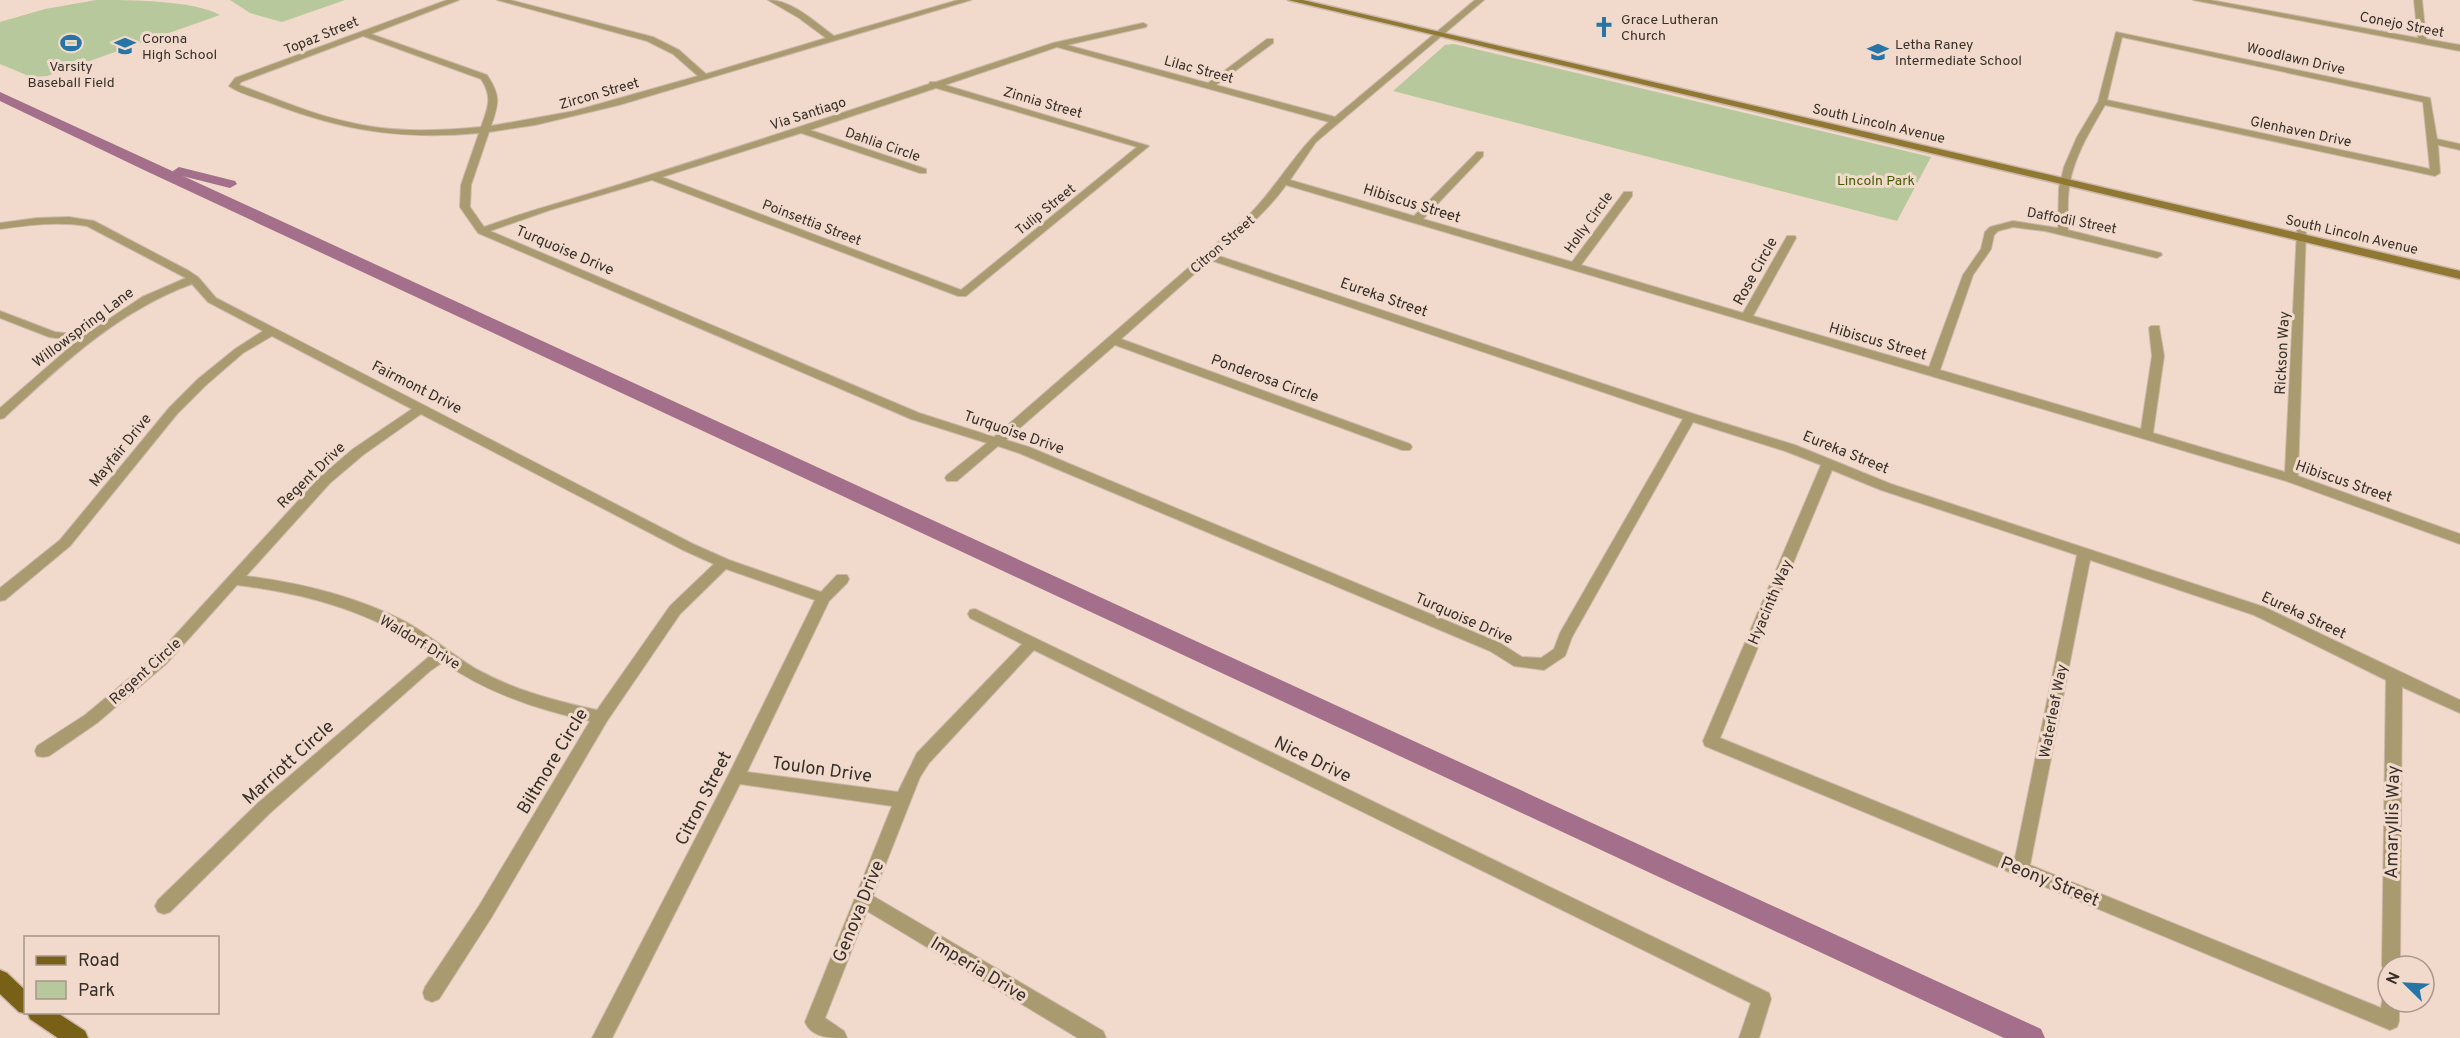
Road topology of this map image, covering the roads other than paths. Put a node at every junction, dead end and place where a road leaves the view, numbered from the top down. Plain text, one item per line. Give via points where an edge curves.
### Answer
1 (455, 0) edge
2 (501, 0) edge
3 (772, 0) edge
4 (967, 0) edge
5 (1292, 0) edge
6 (1318, 0) edge
7 (1480, 0) edge
8 (2197, 0) edge
9 (2418, 0) edge
10 (948, 2) edge
11 (2252, 5) edge
12 (1143, 25) dead end
13 (1442, 32) junction
14 (361, 33) junction
15 (833, 39) junction
16 (1270, 41) dead end
17 (2422, 41) junction
18 (1056, 45) junction
19 (2460, 48) edge
20 (704, 77) junction
21 (933, 84) junction
22 (233, 86) joint
23 (1209, 86) junction
24 (2102, 102) junction
25 (1334, 120) junction
26 (485, 130) junction
27 (801, 130) junction
28 (2433, 141) junction
29 (1144, 146) joint
30 (2460, 147) edge
31 (1480, 154) dead end
32 (923, 171) dead end
33 (652, 177) junction
34 (2066, 178) junction
35 (1284, 181) junction
36 (1628, 194) dead end
37 (1416, 220) junction
38 (0, 226) edge
39 (482, 231) junction
40 (2063, 232) junction
41 (2302, 234) junction
42 (1791, 238) dead end
43 (2157, 255) dead end
44 (1209, 256) junction
45 (2460, 266) edge
46 (1574, 267) junction
47 (2460, 275) edge
48 (194, 279) junction
49 (962, 294) joint
50 (0, 314) edge
51 (1746, 318) junction
52 (2155, 328) dead end
53 (271, 331) junction
54 (88, 339) junction
55 (1113, 340) junction
56 (1932, 372) junction
57 (422, 407) junction
58 (0, 415) edge
59 (1690, 417) junction
60 (2146, 435) junction
61 (996, 441) junction
62 (1406, 447) dead end
63 (1828, 463) junction
64 (952, 478) dead end
65 (2291, 478) junction
66 (2460, 539) edge
67 (2084, 552) junction
68 (724, 563) junction
69 (235, 579) junction
70 (842, 579) dead end
71 (0, 596) edge
72 (823, 598) junction
73 (975, 614) dead end
74 (1032, 643) junction
75 (444, 654) junction
76 (2394, 677) junction
77 (2460, 706) edge
78 (601, 717) junction
79 (1711, 741) joint
80 (43, 751) dead end
81 (736, 777) junction
82 (902, 800) junction
83 (2021, 869) junction
84 (862, 899) junction
85 (164, 906) dead end
86 (2391, 954) edge
87 (0, 980) edge
88 (432, 993) dead end
89 (24, 1003) edge
90 (2376, 1006) edge
91 (40, 1014) edge
92 (77, 1038) edge
93 (602, 1038) edge
94 (837, 1038) edge
95 (1096, 1038) edge
96 (1749, 1038) edge

1 - 14 street, Topaz Street
2 - 20 street via 650,39 676,52
3 - 15 street
4 - 10 street, Zircon Street
5 - 13 main road, South Lincoln Avenue
6 - 13 main road, South Lincoln Avenue
7 - 13 street, Citron Street
8 - 11 street, Conejo Street
9 - 17 street
10 - 15 street, Zircon Street
11 - 17 street, Conejo Street
12 - 18 street, Via Santiago
13 - 25 street, Citron Street
13 - 34 main road, South Lincoln Avenue
14 - 22 street, Topaz Street via 238,80
14 - 26 street via 465,67 484,77 495,98
15 - 20 street, Zircon Street
16 - 23 street
17 - 19 street, Conejo Street
18 - 21 street, Via Santiago
18 - 23 street, Lilac Street
20 - 26 street, Zircon Street via 562,118
21 - 27 street, Via Santiago
21 - 29 street, Zinnia Street
22 - 26 street, Zircon Street via 323,118 366,128 419,133
23 - 25 street, Lilac Street
24 - 28 street, Glenhaven Drive via 2435,173
24 - 28 street, Woodlawn Drive via 2119,34 2427,100
24 - 34 street via 2082,137
25 - 35 street, Citron Street via 1313,140
26 - 39 street via 466,185 465,207
27 - 32 street, Dahlia Circle
27 - 33 street, Via Santiago
28 - 30 street
29 - 49 street, Tulip Street
31 - 37 street
33 - 39 street, Via Santiago
33 - 49 street, Poinsettia Street
34 - 40 street
34 - 41 main road, South Lincoln Avenue
35 - 37 street, Hibiscus Street
35 - 44 street, Citron Street via 1252,218
36 - 46 street, Holly Circle
37 - 46 street, Hibiscus Street
38 - 48 street, Fairmont Drive via 37,221 90,223
39 - 61 street, Turquoise Drive via 915,416
40 - 43 street, Daffodil Street
40 - 56 street, Daffodil Street via 2013,224 1989,234 1986,249 1968,275
41 - 45 main road, South Lincoln Avenue
41 - 47 main road, South Lincoln Avenue
41 - 65 street, Rickson Way
42 - 51 street, Rose Circle
44 - 55 street, Citron Street
44 - 59 street, Eureka Street
46 - 51 street, Hibiscus Street
48 - 53 street, Fairmont Drive via 212,300
48 - 54 street, Willowspring Lane via 140,303
50 - 54 street via 53,335
51 - 56 street, Hibiscus Street
52 - 60 street via 2158,356
53 - 57 street, Fairmont Drive
53 - 71 street, Mayfair Drive via 202,382 173,411 65,543
54 - 58 street, Willowspring Lane
55 - 61 street, Citron Street
55 - 62 street, Ponderosa Circle
56 - 60 street, Hibiscus Street
57 - 68 street, Fairmont Drive
57 - 69 street, Regent Drive via 325,480
59 - 61 street, Turquoise Drive via 1564,637 1560,652 1545,664 1518,662 1484,643
59 - 63 street, Eureka Street
60 - 65 street, Hibiscus Street
61 - 64 street, Citron Street
63 - 67 street, Eureka Street via 1886,487
63 - 79 street, Hyacinth Way
65 - 66 street, Hibiscus Street
67 - 76 street, Eureka Street via 2259,611
67 - 83 street, Waterleaf Way
68 - 72 street, Fairmont Drive
68 - 78 street, Biltmore Circle via 675,610
69 - 75 street, Waldorf Drive via 282,585 332,598 391,621
69 - 80 street, Regent Circle via 161,660 91,719
70 - 72 street, Citron Street
72 - 81 street, Citron Street
73 - 74 street, Nice Drive
74 - 82 street via 923,758
74 - 96 street, Nice Drive via 1762,999
75 - 78 street, Waldorf Drive via 472,673 521,696
75 - 85 street, Marriott Circle via 264,808
76 - 77 street, Eureka Street
76 - 86 street, Amaryllis Way
78 - 88 street, Biltmore Circle
79 - 83 street, Peony Street
81 - 82 street, Toulon Drive
81 - 93 street, Citron Street
82 - 84 street, Genova Drive
83 - 90 street, Peony Street
84 - 94 street, Genova Drive via 814,1022
84 - 95 street, Imperia Drive
87 - 89 main road
91 - 92 main road

